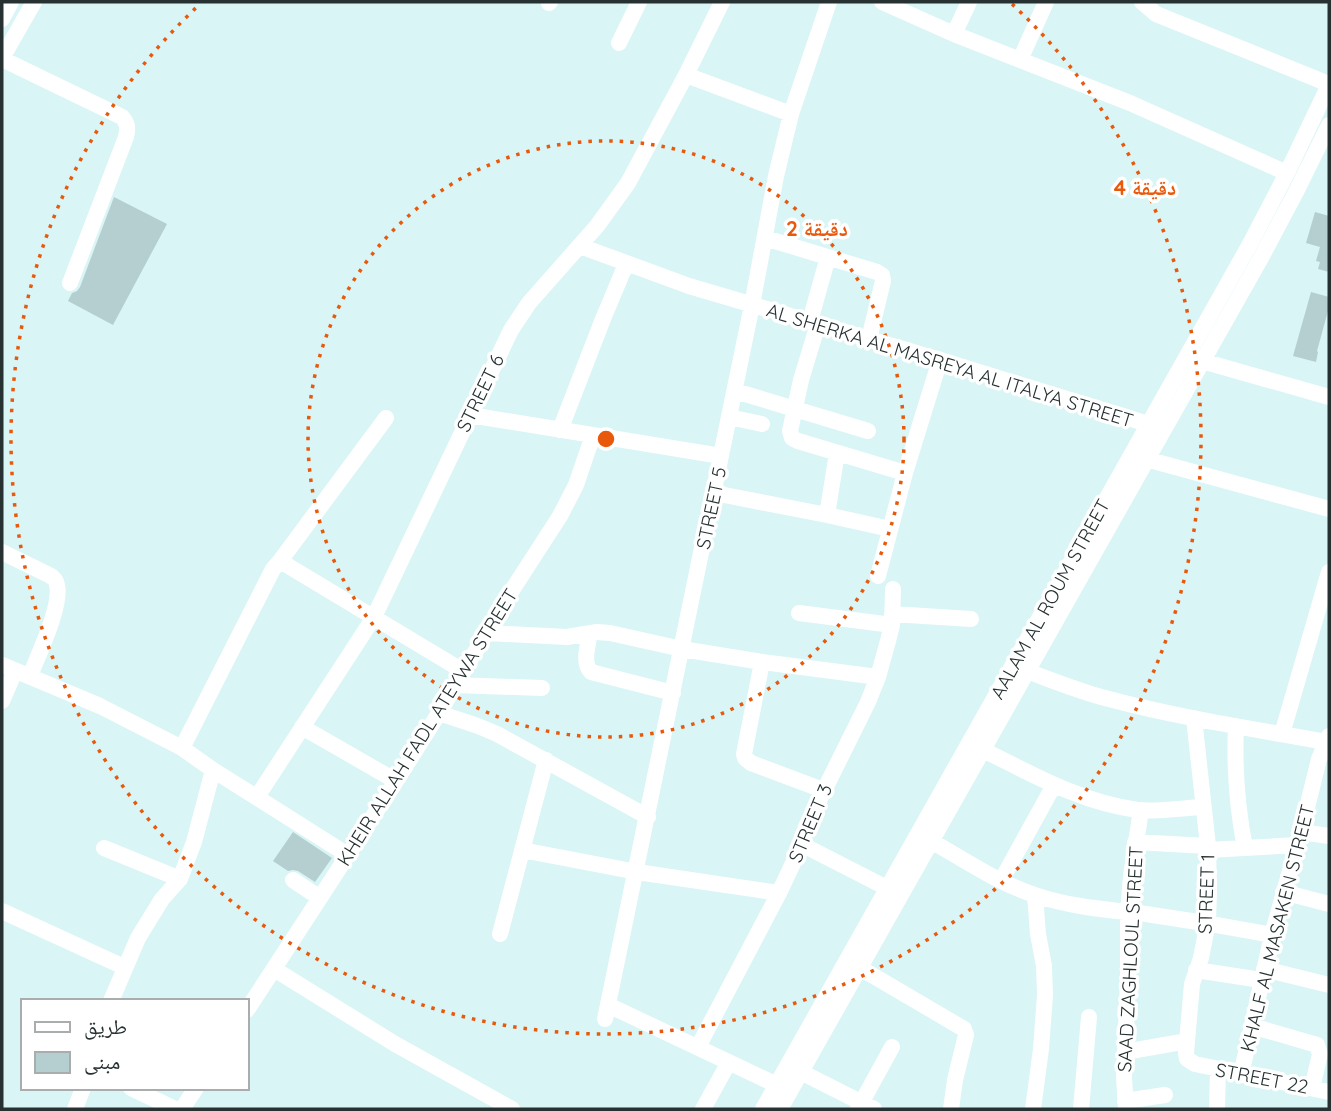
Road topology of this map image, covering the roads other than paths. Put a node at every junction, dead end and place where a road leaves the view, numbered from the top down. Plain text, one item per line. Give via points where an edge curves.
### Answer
1 (11, 2) edge
2 (34, 2) edge
3 (722, 2) edge
4 (829, 2) edge
5 (969, 2) edge
6 (1045, 2) edge
7 (1142, 2) edge
8 (637, 3) edge
9 (889, 3) edge
10 (2, 19) edge
11 (954, 34) junction
12 (619, 43) dead end
13 (2, 59) edge
14 (1020, 60) junction
15 (686, 75) junction
16 (1329, 85) edge
17 (791, 114) junction
18 (1329, 125) edge
19 (1287, 173) junction
20 (765, 238) junction
21 (580, 246) junction
22 (828, 257) junction
23 (626, 264) junction
24 (70, 283) dead end
25 (752, 305) junction
26 (814, 323) junction
27 (869, 339) junction
28 (940, 360) junction
29 (1202, 361) junction
30 (735, 391) junction
31 (1329, 397) edge
32 (794, 408) junction
33 (470, 415) junction
34 (729, 417) junction
35 (386, 418) dead end
36 (762, 424) dead end
37 (1148, 424) junction
38 (560, 429) junction
39 (868, 431) dead end
40 (593, 435) junction
41 (836, 453) junction
42 (721, 456) junction
43 (1146, 460) junction
44 (905, 473) junction
45 (714, 493) junction
46 (1329, 509) edge
47 (827, 515) junction
48 (890, 529) junction
49 (2, 552) edge
50 (280, 561) junction
51 (1329, 572) edge
52 (878, 576) dead end
53 (893, 589) dead end
54 (799, 613) dead end
55 (374, 617) junction
56 (892, 619) junction
57 (971, 619) dead end
58 (486, 633) junction
59 (590, 633) junction
60 (682, 649) junction
61 (762, 662) junction
62 (16, 671) edge
63 (1027, 671) junction
64 (878, 677) junction
65 (459, 678) junction
66 (542, 688) dead end
67 (673, 693) junction
68 (2, 701) edge
69 (439, 713) junction
70 (1194, 718) junction
71 (302, 726) junction
72 (1236, 726) junction
73 (1282, 734) junction
74 (1328, 739) edge
75 (182, 748) junction
76 (975, 754) junction
77 (545, 760) junction
78 (213, 769) junction
79 (396, 781) junction
80 (1054, 785) junction
81 (823, 790) junction
82 (257, 797) junction
83 (1203, 807) junction
84 (1141, 810) junction
85 (648, 817) junction
86 (1329, 836) edge
87 (1299, 839) junction
88 (931, 841) junction
89 (1135, 842) junction
90 (801, 844) junction
91 (104, 848) dead end
92 (1208, 848) junction
93 (1245, 848) junction
94 (522, 850) junction
95 (348, 855) junction
96 (637, 872) junction
97 (180, 878) junction
98 (293, 880) dead end
99 (1001, 881) junction
100 (887, 888) junction
101 (1283, 892) junction
102 (779, 893) junction
103 (1035, 895) junction
104 (320, 898) junction
105 (1329, 904) edge
106 (2, 911) edge
107 (1128, 912) junction
108 (1208, 922) junction
109 (500, 934) dead end
110 (1272, 935) junction
111 (124, 967) junction
112 (860, 968) junction
113 (274, 969) junction
114 (1196, 970) junction
115 (1263, 974) junction
116 (1329, 985) edge
117 (112, 999) edge
118 (248, 1008) edge
119 (1089, 1017) dead end
120 (1252, 1026) junction
121 (1187, 1041) junction
122 (698, 1047) junction
123 (892, 1047) dead end
124 (1125, 1052) junction
125 (729, 1062) junction
126 (1195, 1065) joint
127 (1218, 1070) junction
128 (801, 1072) junction
129 (1241, 1074) junction
130 (777, 1085) junction
131 (1312, 1088) junction
132 (82, 1090) edge
133 (135, 1090) edge
134 (195, 1090) edge
135 (1329, 1092) edge
136 (1165, 1096) dead end
137 (1125, 1105) edge
138 (864, 1107) edge
139 (75, 1109) edge
140 (175, 1109) edge
141 (182, 1109) edge
142 (512, 1109) edge
143 (703, 1109) edge
144 (763, 1109) edge
145 (780, 1109) edge
146 (951, 1109) edge
147 (959, 1109) edge
148 (1033, 1109) edge
149 (1081, 1109) edge
150 (1217, 1109) edge

1 - 10 street
2 - 13 street
3 - 15 street, STREET 6
4 - 17 street, STREET 5
5 - 11 street
6 - 14 street
7 - 16 street via 1156,14
8 - 12 street
9 - 11 street
11 - 14 street
13 - 24 street via 122,117 128,128
14 - 19 street
15 - 17 street
15 - 21 street, STREET 6 via 628,183
16 - 19 street, AALAM AL ROUM STREET
17 - 20 street, STREET 5
18 - 29 street, AALAM AL ROUM STREET
19 - 37 street, AALAM AL ROUM STREET
20 - 22 street
20 - 25 street, STREET 5
21 - 23 street, AL SHERKA AL MASREYA AL ITALYA STREET
21 - 33 street, STREET 6 via 520,316
22 - 26 street
22 - 27 street via 882,275
23 - 25 street, AL SHERKA AL MASREYA AL ITALYA STREET
23 - 38 street
25 - 26 street, AL SHERKA AL MASREYA AL ITALYA STREET
25 - 30 street, STREET 5
26 - 27 street, AL SHERKA AL MASREYA AL ITALYA STREET
26 - 32 street
27 - 28 street, AL SHERKA AL MASREYA AL ITALYA STREET
28 - 37 street, AL SHERKA AL MASREYA AL ITALYA STREET
28 - 44 street
29 - 31 street
29 - 43 street, AALAM AL ROUM STREET
30 - 32 street
30 - 34 street, STREET 5
32 - 39 street
32 - 41 street via 792,438
33 - 38 street
33 - 55 street, STREET 6
34 - 36 street
34 - 42 street, STREET 5
35 - 50 street
37 - 76 street, AALAM AL ROUM STREET
38 - 40 street
40 - 42 street
40 - 58 street, KHEIR ALLAH FADL ATEYWA STREET via 568,501
41 - 44 street
41 - 47 street
42 - 45 street, STREET 5
43 - 46 street
43 - 63 street, AALAM AL ROUM STREET
44 - 48 street
45 - 47 street
45 - 60 street, STREET 5
47 - 48 street
48 - 52 street
49 - 62 street via 51,576 58,588 55,608
50 - 55 street
50 - 75 street
51 - 73 street
53 - 56 street, STREET 3
54 - 56 street
55 - 65 street
55 - 71 street, STREET 6
56 - 57 street
56 - 64 street, STREET 3
58 - 59 street via 567,637
58 - 65 street, KHEIR ALLAH FADL ATEYWA STREET
59 - 60 street
59 - 67 street via 588,670
60 - 61 street
60 - 67 street, STREET 5
61 - 64 street
61 - 81 street via 745,758
62 - 68 street
62 - 75 street via 100,706
63 - 70 street via 1106,698
63 - 76 street, AALAM AL ROUM STREET
64 - 81 street, STREET 3
65 - 66 street
65 - 69 street, KHEIR ALLAH FADL ATEYWA STREET
67 - 85 street, STREET 5
69 - 77 street via 497,734
69 - 79 street, KHEIR ALLAH FADL ATEYWA STREET
70 - 72 street
70 - 83 street, STREET 1
71 - 79 street
71 - 82 street, STREET 6
72 - 73 street
72 - 93 street via 1236,787
73 - 74 street
74 - 87 street, KHALF AL MASAKEN STREET
75 - 78 street
76 - 80 street
76 - 88 street, AALAM AL ROUM STREET
76 - 100 street, AALAM AL ROUM STREET
77 - 85 street
77 - 94 street
78 - 82 street
78 - 97 street
79 - 95 street, KHEIR ALLAH FADL ATEYWA STREET
80 - 84 street
80 - 99 street
81 - 90 street, STREET 3
82 - 95 street
83 - 84 street
83 - 92 street, STREET 1
84 - 89 street, SAAD ZAGHLOUL STREET
85 - 96 street, STREET 5
86 - 87 street
87 - 93 street
87 - 101 street, KHALF AL MASAKEN STREET
88 - 99 street
88 - 112 street, AALAM AL ROUM STREET
89 - 92 street
89 - 107 street, SAAD ZAGHLOUL STREET
90 - 100 street
90 - 102 street, STREET 3
91 - 97 street
92 - 93 street
92 - 108 street, STREET 1
94 - 96 street
94 - 109 street
95 - 104 street, KHEIR ALLAH FADL ATEYWA STREET
96 - 102 street
96 - 122 street, STREET 5 via 607,1012
97 - 111 street via 151,916
98 - 104 street
99 - 103 street
100 - 130 street, AALAM AL ROUM STREET
101 - 105 street
101 - 110 street, KHALF AL MASAKEN STREET
102 - 122 street, STREET 3
103 - 107 street
103 - 148 street via 1045,995
104 - 113 street, KHEIR ALLAH FADL ATEYWA STREET
106 - 111 street
107 - 108 street
107 - 124 street, SAAD ZAGHLOUL STREET
108 - 110 street
108 - 114 street, STREET 1
110 - 115 street, KHALF AL MASAKEN STREET
111 - 117 street
112 - 128 street, AALAM AL ROUM STREET
112 - 146 street via 964,1029
113 - 118 street, KHEIR ALLAH FADL ATEYWA STREET
113 - 142 street
114 - 115 street
114 - 121 street, STREET 1
115 - 116 street
115 - 120 street, KHALF AL MASAKEN STREET
119 - 149 street
120 - 129 street, KHALF AL MASAKEN STREET
120 - 131 street via 1317,1045 1320,1054
121 - 124 street
121 - 126 street, STREET 1 via 1187,1059
122 - 125 street
123 - 138 street
124 - 137 street, SAAD ZAGHLOUL STREET
125 - 130 street
125 - 143 street
126 - 127 street, STREET 22
127 - 129 street, STREET 22
127 - 150 street
128 - 138 street
128 - 145 street, AALAM AL ROUM STREET
129 - 131 street, STREET 22
130 - 144 street, AALAM AL ROUM STREET
131 - 135 street, STREET 22
132 - 139 street
133 - 140 street
134 - 141 street
136 - 137 street
146 - 147 street

